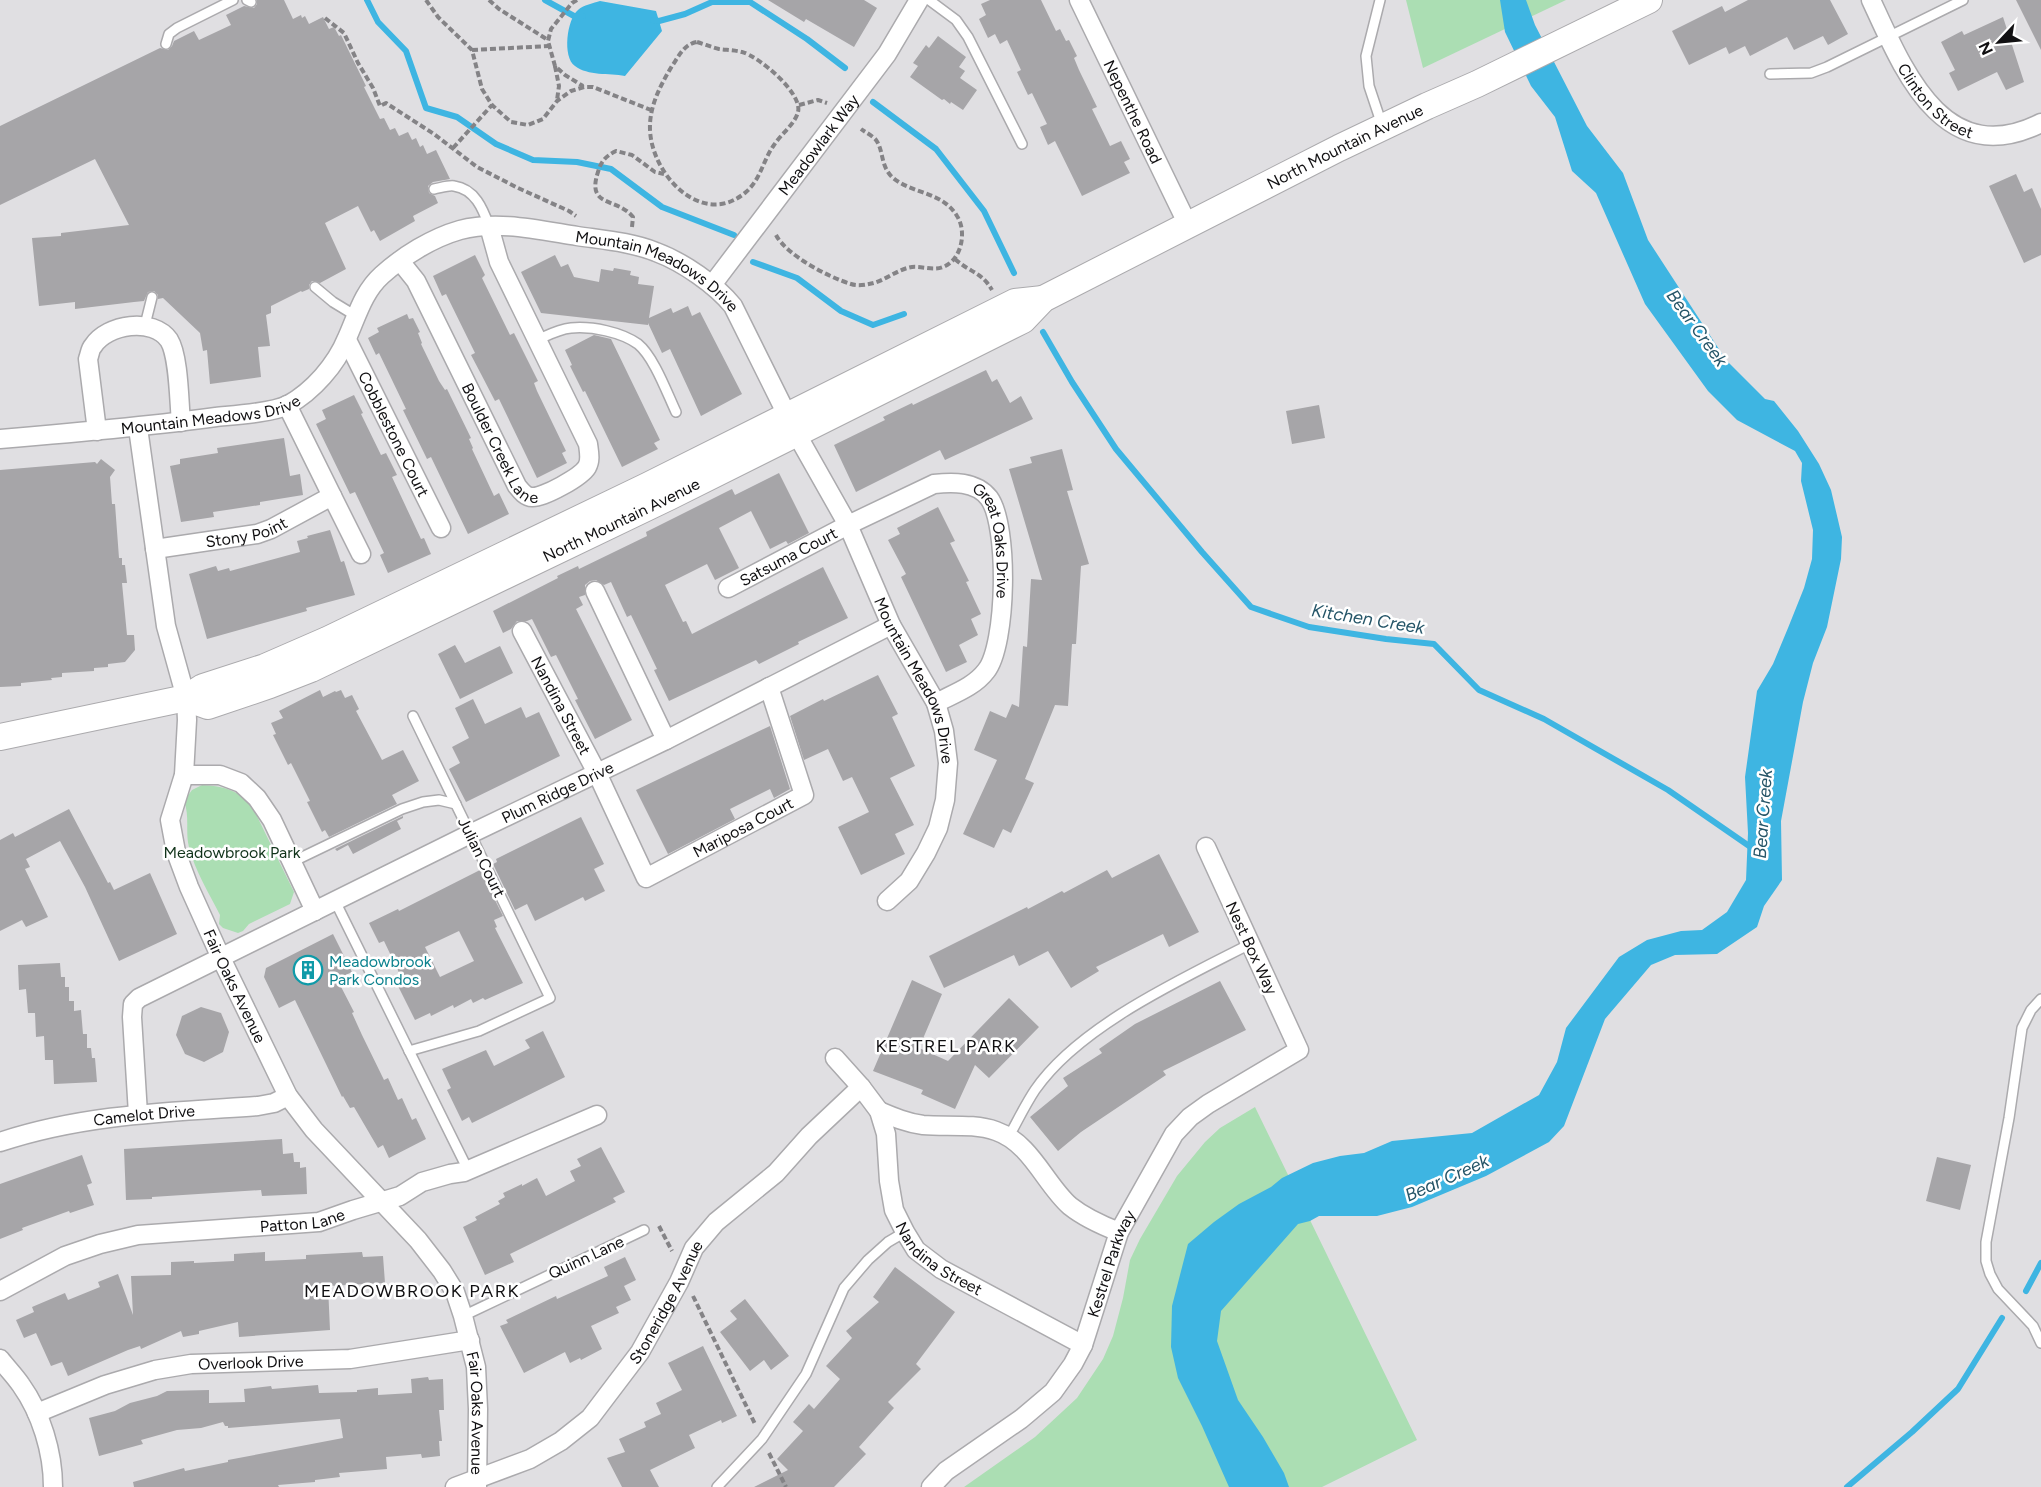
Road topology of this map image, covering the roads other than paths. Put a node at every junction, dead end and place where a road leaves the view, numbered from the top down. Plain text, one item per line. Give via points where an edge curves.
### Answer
1 (233, 0) edge
2 (919, 0) edge
3 (929, 0) edge
4 (1079, 0) edge
5 (1380, 0) edge
6 (1649, 0) edge
7 (1871, 0) edge
8 (1962, 0) edge
9 (1888, 36) junction
10 (166, 44) dead end
11 (1770, 74) dead end
12 (2041, 123) edge
13 (1383, 127) junction
14 (1022, 144) dead end
15 (434, 189) dead end
16 (1188, 225) junction
17 (489, 226) junction
18 (399, 261) junction
19 (712, 285) junction
20 (315, 287) dead end
21 (152, 297) dead end
22 (356, 316) junction
23 (145, 325) junction
24 (347, 339) junction
25 (537, 340) junction
26 (287, 405) junction
27 (676, 412) dead end
28 (181, 422) junction
29 (792, 424) junction
30 (138, 428) junction
31 (97, 431) junction
32 (0, 440) edge
33 (332, 496) junction
34 (848, 525) junction
35 (441, 528) dead end
36 (154, 549) junction
37 (361, 554) dead end
38 (728, 588) dead end
39 (596, 591) dead end
40 (891, 625) junction
41 (522, 631) dead end
42 (770, 687) junction
43 (186, 698) junction
44 (936, 703) junction
45 (413, 716) dead end
46 (0, 737) edge
47 (666, 740) junction
48 (597, 773) junction
49 (184, 775) junction
50 (456, 804) junction
51 (470, 834) junction
52 (1206, 847) dead end
53 (292, 862) junction
54 (646, 878) joint
55 (335, 901) junction
56 (887, 901) dead end
57 (315, 911) junction
58 (1251, 944) junction
59 (221, 958) junction
60 (2041, 999) edge
61 (1299, 1050) joint
62 (409, 1051) junction
63 (835, 1058) dead end
64 (861, 1087) junction
65 (288, 1096) junction
66 (879, 1111) junction
67 (138, 1114) junction
68 (597, 1115) dead end
69 (1008, 1138) junction
70 (0, 1142) edge
71 (468, 1170) junction
72 (384, 1202) junction
73 (644, 1230) dead end
74 (905, 1232) junction
75 (1119, 1232) junction
76 (0, 1291) edge
77 (463, 1316) junction
78 (470, 1340) junction
79 (2041, 1343) edge
80 (1083, 1344) junction
81 (0, 1359) edge
82 (38, 1413) junction
83 (477, 1483) edge
84 (53, 1487) edge
85 (455, 1487) edge
86 (717, 1487) edge
87 (931, 1487) edge

1 - 10 lane via 177,28 169,34
2 - 19 street, Meadowlark Way via 887,54
3 - 14 lane via 956,20 968,37
4 - 16 street, Nepenthe Road
5 - 13 lane via 1366,56 1369,86
6 - 13 street, North Mountain Avenue
7 - 9 street, Clinton Street
8 - 9 lane
9 - 11 lane via 1811,73
9 - 12 street, Clinton Street via 1918,92 1945,119 1964,129 1992,135 2013,133
13 - 16 street, North Mountain Avenue
15 - 17 lane via 454,186 471,194 483,209
16 - 29 street, North Mountain Avenue via 1043,299 1023,320
17 - 18 street, Mountain Meadows Drive via 460,230
17 - 19 street, Mountain Meadows Drive via 631,244 659,253
17 - 25 street, Boulder Creek Lane via 499,262
18 - 22 street, Mountain Meadows Drive via 380,276
18 - 25 street, Boulder Creek Lane via 416,281 517,486 532,497 577,477 587,467 590,456 588,444
19 - 29 street, Mountain Meadows Drive via 733,306
20 - 22 lane
21 - 23 lane
22 - 24 street, Mountain Meadows Drive
23 - 28 street via 162,332 175,353
23 - 31 street via 111,330 91,347 88,358
24 - 26 street, Mountain Meadows Drive via 324,375
24 - 35 street, Cobblestone Court
25 - 27 lane via 572,328 622,336 639,345 650,360
26 - 28 street, Mountain Meadows Drive
26 - 33 street
28 - 30 street, Mountain Meadows Drive
29 - 34 street, Mountain Meadows Drive
29 - 43 street, North Mountain Avenue via 669,497 290,678 208,706
30 - 31 street, Mountain Meadows Drive
30 - 36 street, Fair Oaks Avenue
31 - 32 street, Mountain Meadows Drive
33 - 36 street, Stony Point via 257,534
33 - 37 street
34 - 38 street, Satsuma Court
34 - 40 street, Mountain Meadows Drive
34 - 44 street, Great Oaks Drive via 934,484 970,485 989,498 1001,535 998,641 987,671 974,683
36 - 43 street, Fair Oaks Avenue via 166,626
39 - 47 street
40 - 42 street, Plum Ridge Drive
40 - 44 street, Mountain Meadows Drive
41 - 48 street, Nandina Street
42 - 47 street, Plum Ridge Drive
42 - 54 street, Mariposa Court via 804,795
43 - 46 street, North Mountain Avenue
43 - 49 street, Fair Oaks Avenue
44 - 56 street, Mountain Meadows Drive via 948,763 945,800 926,853 909,881
45 - 50 lane, Julian Court
47 - 48 street, Plum Ridge Drive
48 - 51 street, Plum Ridge Drive
48 - 54 street, Nandina Street
49 - 53 street via 220,775 241,783 272,820
49 - 59 street, Fair Oaks Avenue via 170,820 176,852
50 - 51 lane, Julian Court
50 - 53 lane via 439,800 402,809
51 - 55 street, Plum Ridge Drive
51 - 62 lane, Julian Court via 550,998 479,1031
52 - 58 street, Nest Box Way
53 - 57 street
55 - 57 street, Plum Ridge Drive
55 - 62 lane
57 - 59 street, Plum Ridge Drive
58 - 61 street, Nest Box Way
58 - 69 lane via 1168,986 1068,1052 1035,1089
59 - 65 street, Fair Oaks Avenue
59 - 67 street, Plum Ridge Drive via 134,1004
60 - 79 lane via 2022,1028 1986,1242 1986,1261 1998,1289 2033,1326
61 - 75 street, Kestrel Parkway via 1190,1117 1174,1134
62 - 71 lane
63 - 64 street, Nandina Street
64 - 66 street, Nandina Street
64 - 83 street, Stoneridge Avenue via 776,1173 716,1222 694,1248 640,1352 590,1418 530,1459
65 - 67 street, Camelot Drive via 258,1106
65 - 72 street, Fair Oaks Avenue via 314,1130
66 - 69 street via 921,1125 986,1129
66 - 74 street, Nandina Street via 886,1134 894,1210
67 - 70 street, Camelot Drive via 37,1130
68 - 71 street, Patton Lane
69 - 75 street via 1037,1163 1070,1205 1090,1220
71 - 72 street, Patton Lane via 422,1182
72 - 76 street, Patton Lane via 319,1221 119,1239 65,1256
72 - 77 street, Fair Oaks Avenue via 442,1271
73 - 77 lane, Quinn Lane
74 - 80 street, Nandina Street via 916,1250 941,1269
74 - 86 lane via 868,1260 844,1288 806,1374 762,1439
75 - 80 street, Kestrel Parkway
77 - 78 street, Fair Oaks Avenue
78 - 82 street, Overlook Drive via 350,1359 191,1364 154,1370
78 - 83 street, Fair Oaks Avenue via 476,1367
80 - 87 street, Kestrel Parkway via 1053,1392 946,1471
81 - 82 street
82 - 84 street via 49,1452
83 - 85 street, Stoneridge Avenue

